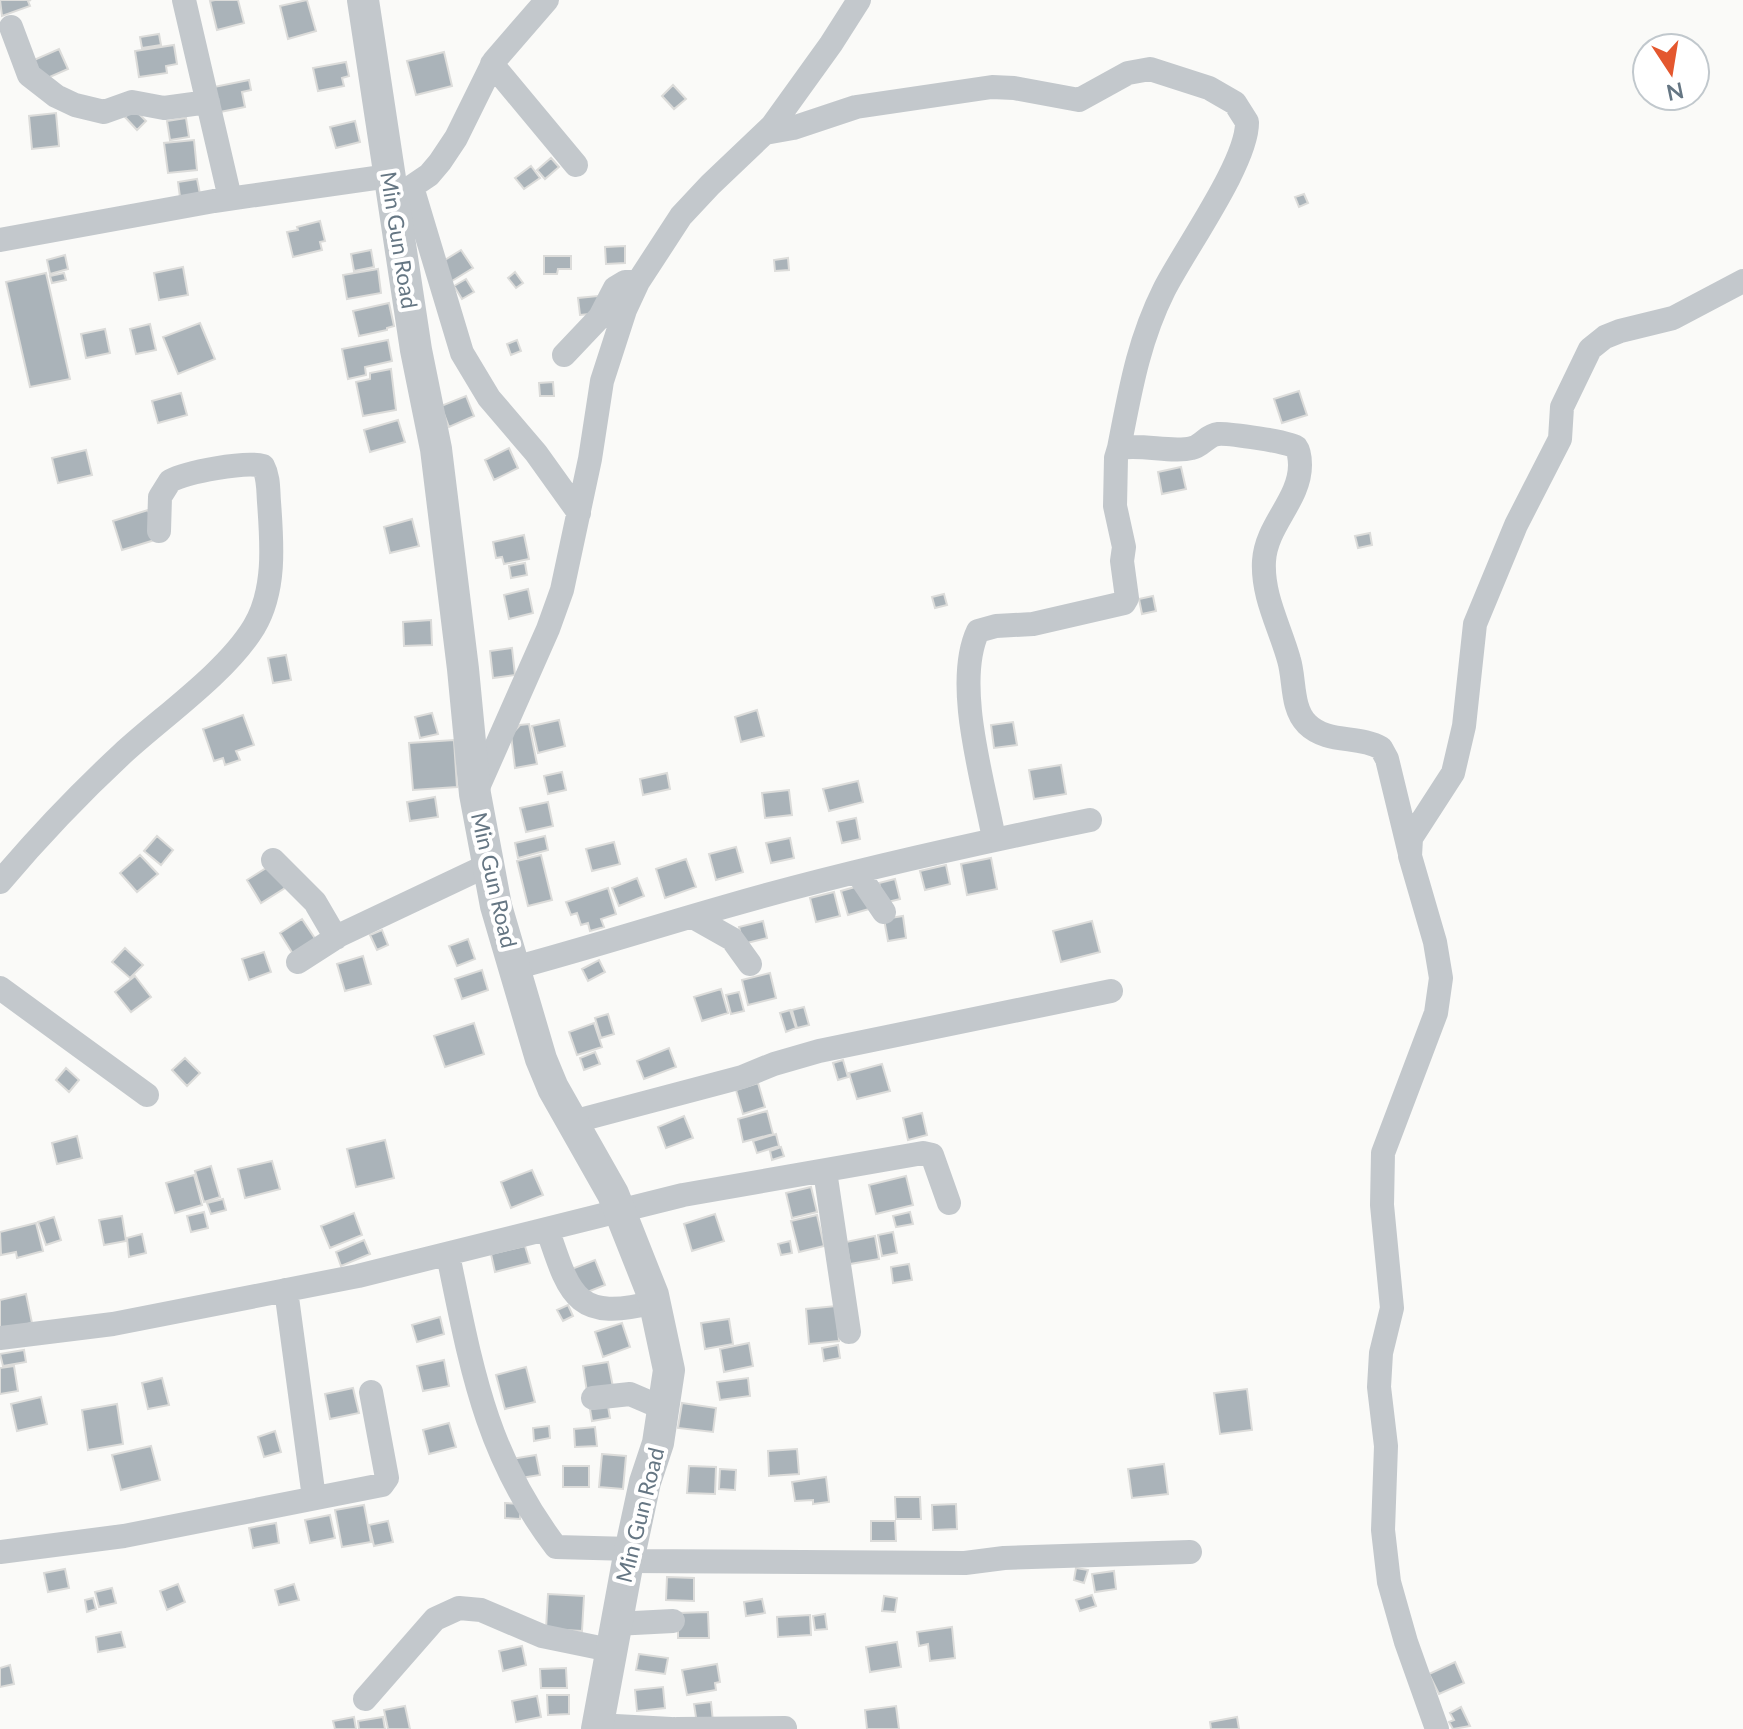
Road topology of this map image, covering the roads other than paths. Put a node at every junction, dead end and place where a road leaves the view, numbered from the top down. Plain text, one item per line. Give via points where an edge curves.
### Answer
1 (184, 0) edge
2 (363, 0) edge
3 (547, 0) edge
4 (859, 0) edge
5 (11, 27) dead end
6 (492, 64) junction
7 (208, 102) junction
8 (765, 133) junction
9 (576, 165) dead end
10 (398, 188) junction
11 (230, 198) junction
12 (0, 240) edge
13 (1743, 281) edge
14 (638, 282) junction
15 (564, 355) dead end
16 (1119, 448) junction
17 (579, 513) junction
18 (159, 531) dead end
19 (475, 794) junction
20 (1090, 820) dead end
21 (994, 839) junction
22 (1410, 856) junction
23 (273, 860) dead end
24 (488, 865) junction
25 (857, 872) junction
26 (0, 882) edge
27 (884, 912) dead end
28 (693, 917) junction
29 (336, 938) junction
30 (298, 962) dead end
31 (750, 964) dead end
32 (514, 968) junction
33 (0, 988) edge
34 (1111, 991) dead end
35 (147, 1095) dead end
36 (572, 1122) junction
37 (825, 1171) junction
38 (949, 1203) dead end
39 (619, 1210) junction
40 (548, 1231) junction
41 (448, 1255) junction
42 (286, 1290) junction
43 (655, 1302) junction
44 (849, 1332) dead end
45 (0, 1338) edge
46 (371, 1392) dead end
47 (593, 1398) dead end
48 (665, 1409) junction
49 (314, 1498) junction
50 (0, 1552) edge
51 (1190, 1552) dead end
52 (629, 1555) junction
53 (673, 1621) dead end
54 (613, 1637) junction
55 (365, 1699) dead end
56 (597, 1727) edge
57 (785, 1728) edge
58 (671, 1729) edge
59 (677, 1729) edge
60 (1437, 1729) edge

1 - 7 street
2 - 10 street, Min Gun Road
3 - 6 street
4 - 8 street
5 - 7 street via 29,75 75,105 104,112 132,102 164,108
6 - 9 street
6 - 10 street via 440,162 429,175
7 - 11 street
8 - 14 street via 681,216
8 - 16 street via 856,107 992,87 1079,100 1139,70 1168,73 1235,103 1247,122 1241,153 1157,306 1138,352
10 - 11 street
10 - 17 street via 462,353 482,389
10 - 19 street, Min Gun Road via 416,350 438,464
11 - 12 street
13 - 22 street via 1673,318 1620,331 1590,349 1562,407 1560,439 1480,609 1453,773 1411,838
14 - 15 street via 615,288 600,317
14 - 17 street via 602,381
16 - 21 street via 1115,506 1124,547 1126,601 1033,624 985,627 976,635 968,700
16 - 22 street via 1194,448 1220,434 1295,447 1298,475 1273,526 1263,570 1296,701 1315,730 1381,748
17 - 19 street via 548,629
18 - 26 street via 160,497 170,481 263,466 273,551 260,616 226,660 54,821
19 - 24 street, Min Gun Road
20 - 21 street
21 - 25 street
22 - 60 street via 1441,978 1436,1013 1383,1153 1382,1205 1392,1308 1379,1387 1386,1446 1383,1530 1389,1582
23 - 29 street via 315,902
24 - 29 street
24 - 32 street, Min Gun Road
25 - 27 street
25 - 28 street
28 - 31 street via 732,939
28 - 32 street
29 - 30 street
32 - 36 street, Min Gun Road via 541,1059
33 - 35 street
34 - 36 street via 819,1051
36 - 39 street, Min Gun Road
37 - 38 street via 929,1154
37 - 39 street
37 - 44 street
39 - 40 street
39 - 43 street, Min Gun Road
40 - 41 street
40 - 43 street via 572,1294 586,1303 617,1309
41 - 42 street
41 - 52 street via 484,1412 515,1485 556,1547
42 - 45 street via 96,1326
42 - 49 street
43 - 48 street, Min Gun Road via 669,1370
46 - 49 street via 385,1481 374,1488
47 - 48 street via 630,1394
48 - 52 street, Min Gun Road
49 - 50 street via 124,1536
51 - 52 street via 965,1563
52 - 54 street, Min Gun Road
53 - 54 street
54 - 55 street via 542,1636 481,1610 459,1608 435,1619
54 - 56 street, Min Gun Road
56 - 58 street
57 - 59 street

